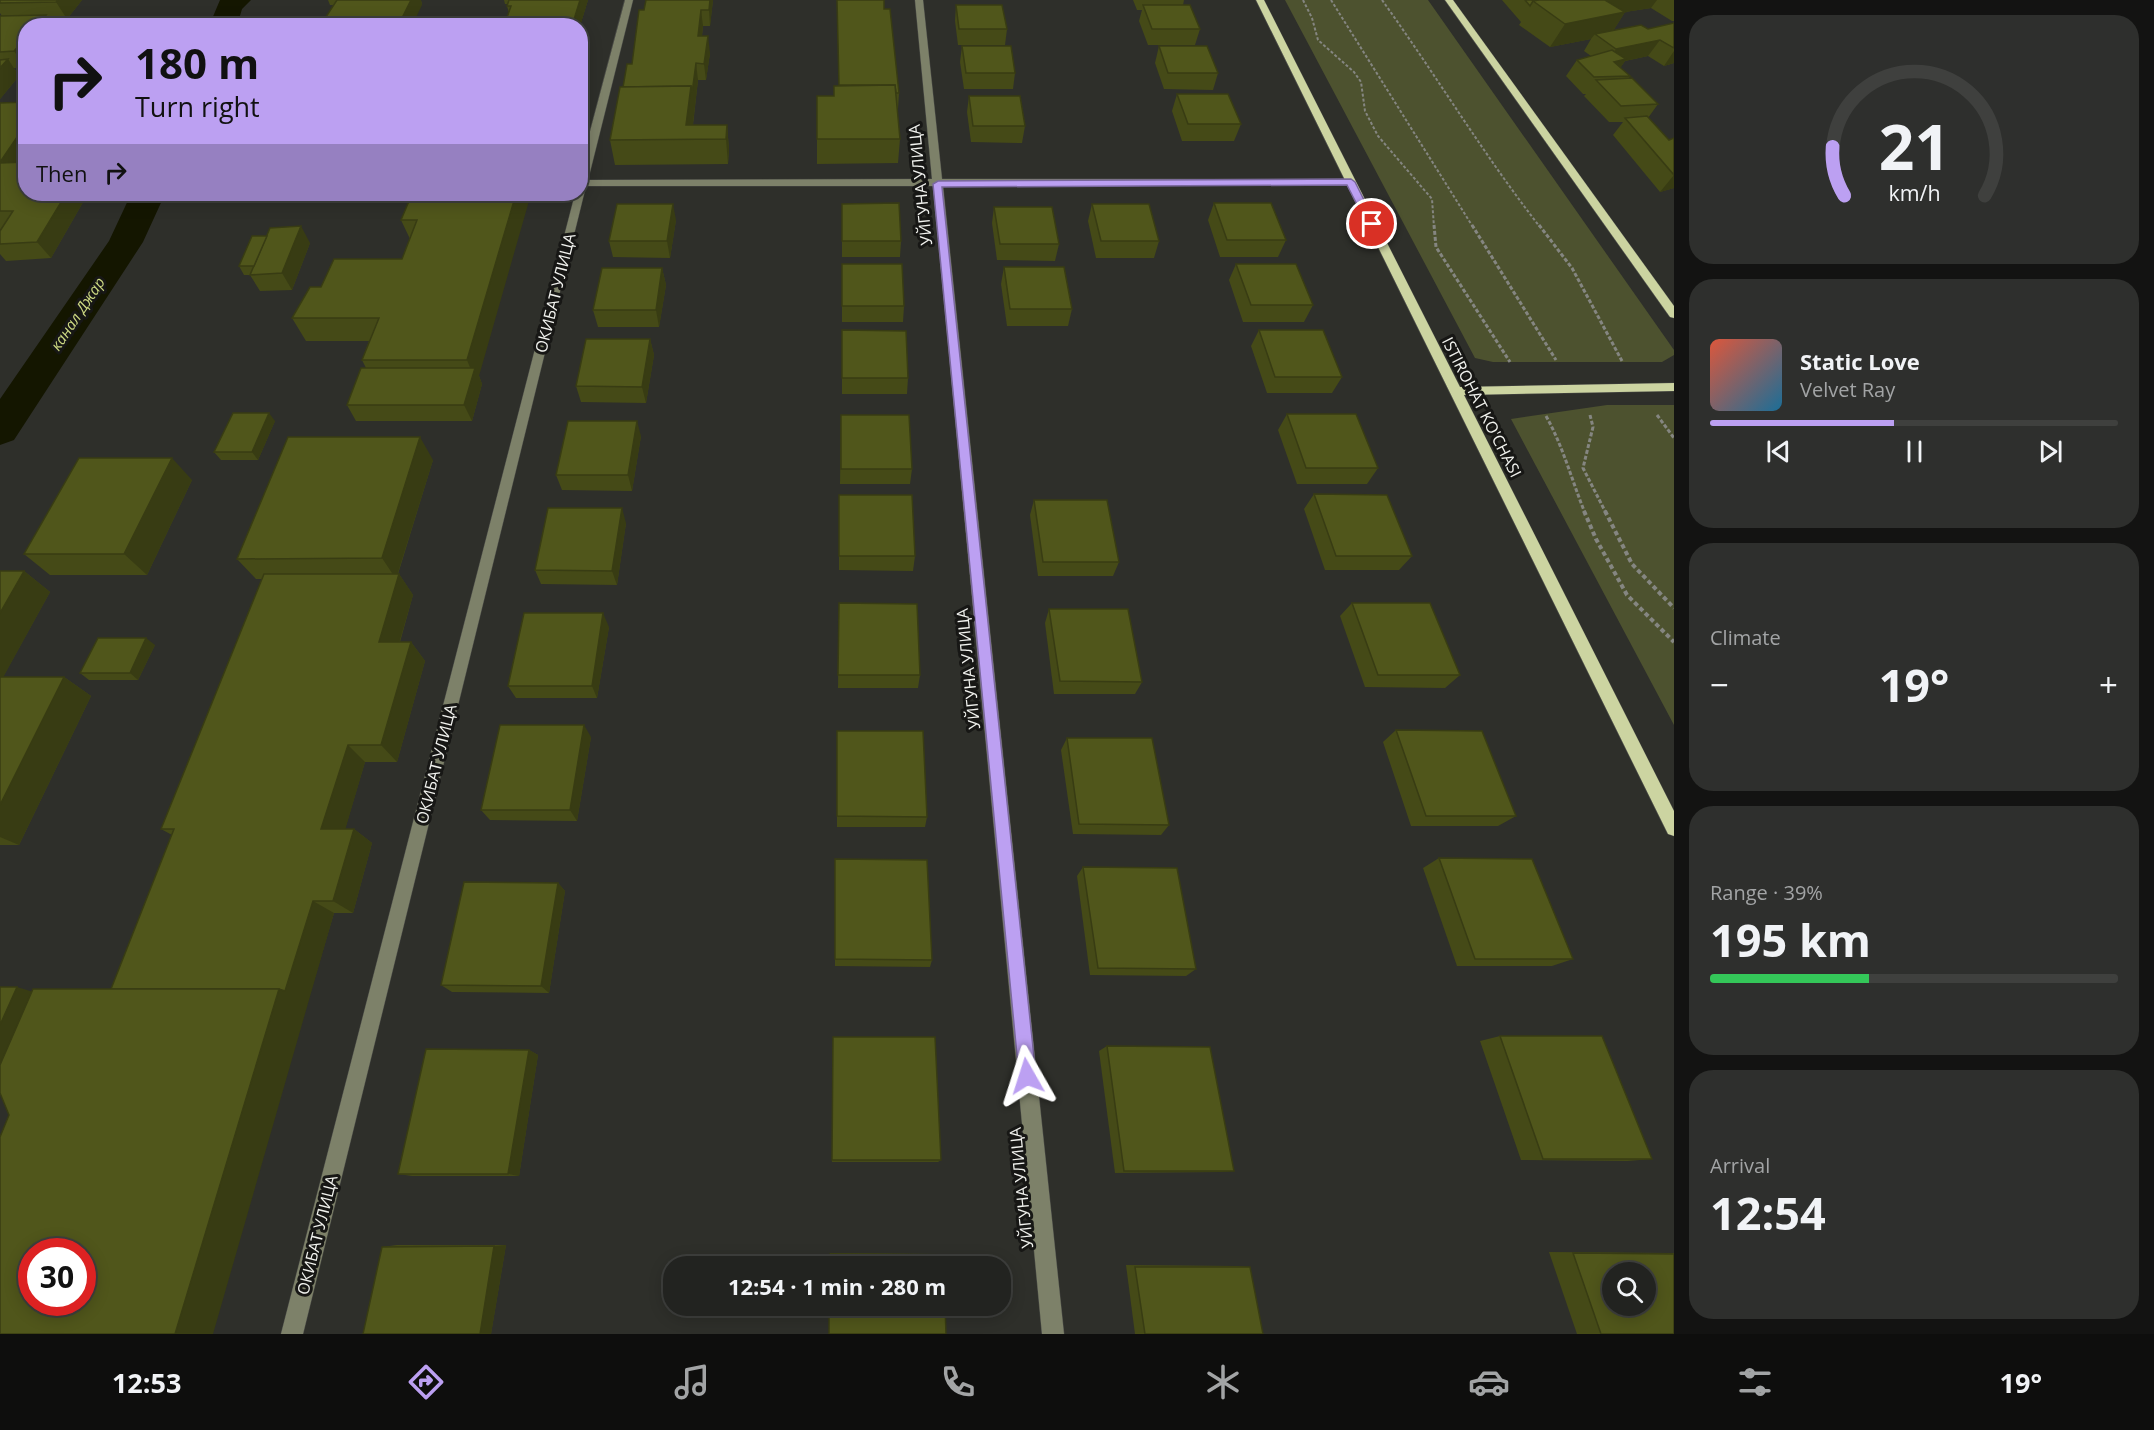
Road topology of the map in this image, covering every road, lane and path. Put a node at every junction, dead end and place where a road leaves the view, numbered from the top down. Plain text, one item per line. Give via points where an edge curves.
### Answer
1 (629, 0) edge
2 (919, 0) edge
3 (1260, 0) edge
4 (1303, 0) edge
5 (1331, 0) edge
6 (1382, 0) edge
7 (1449, 0) edge
8 (588, 161) edge
9 (1351, 182) junction
10 (938, 184) junction
11 (588, 189) edge
12 (578, 201) edge
13 (1674, 314) edge
14 (1560, 367) dead end
15 (1674, 387) edge
16 (1638, 388) junction
17 (1528, 390) junction
18 (1455, 391) junction
19 (1587, 408) dead end
20 (1674, 438) edge
21 (1674, 608) edge
22 (1674, 642) edge
23 (1674, 828) edge
24 (292, 1334) edge
25 (1053, 1334) edge

1 - 8 street, ОКИБАТ УЛИЦА
2 - 10 street, УЙГУНА УЛИЦА
3 - 9 main road, ISTIROHAT KO'CHASI
4 - 17 path via 1318,40 1361,82 1365,111 1378,136 1432,199 1436,247
5 - 14 path
6 - 16 path via 1508,186 1572,267
7 - 13 main road
9 - 10 street
9 - 18 main road, ISTIROHAT KO'CHASI
10 - 11 street
10 - 25 street, УЙГУНА УЛИЦА
12 - 24 street, ОКИБАТ УЛИЦА
15 - 16 main road
16 - 17 main road
16 - 20 path
17 - 18 main road
17 - 22 path via 1558,437 1596,539 1627,595
18 - 23 main road, ISTIROHAT KO'CHASI
19 - 21 path via 1593,427 1583,468 1632,564

